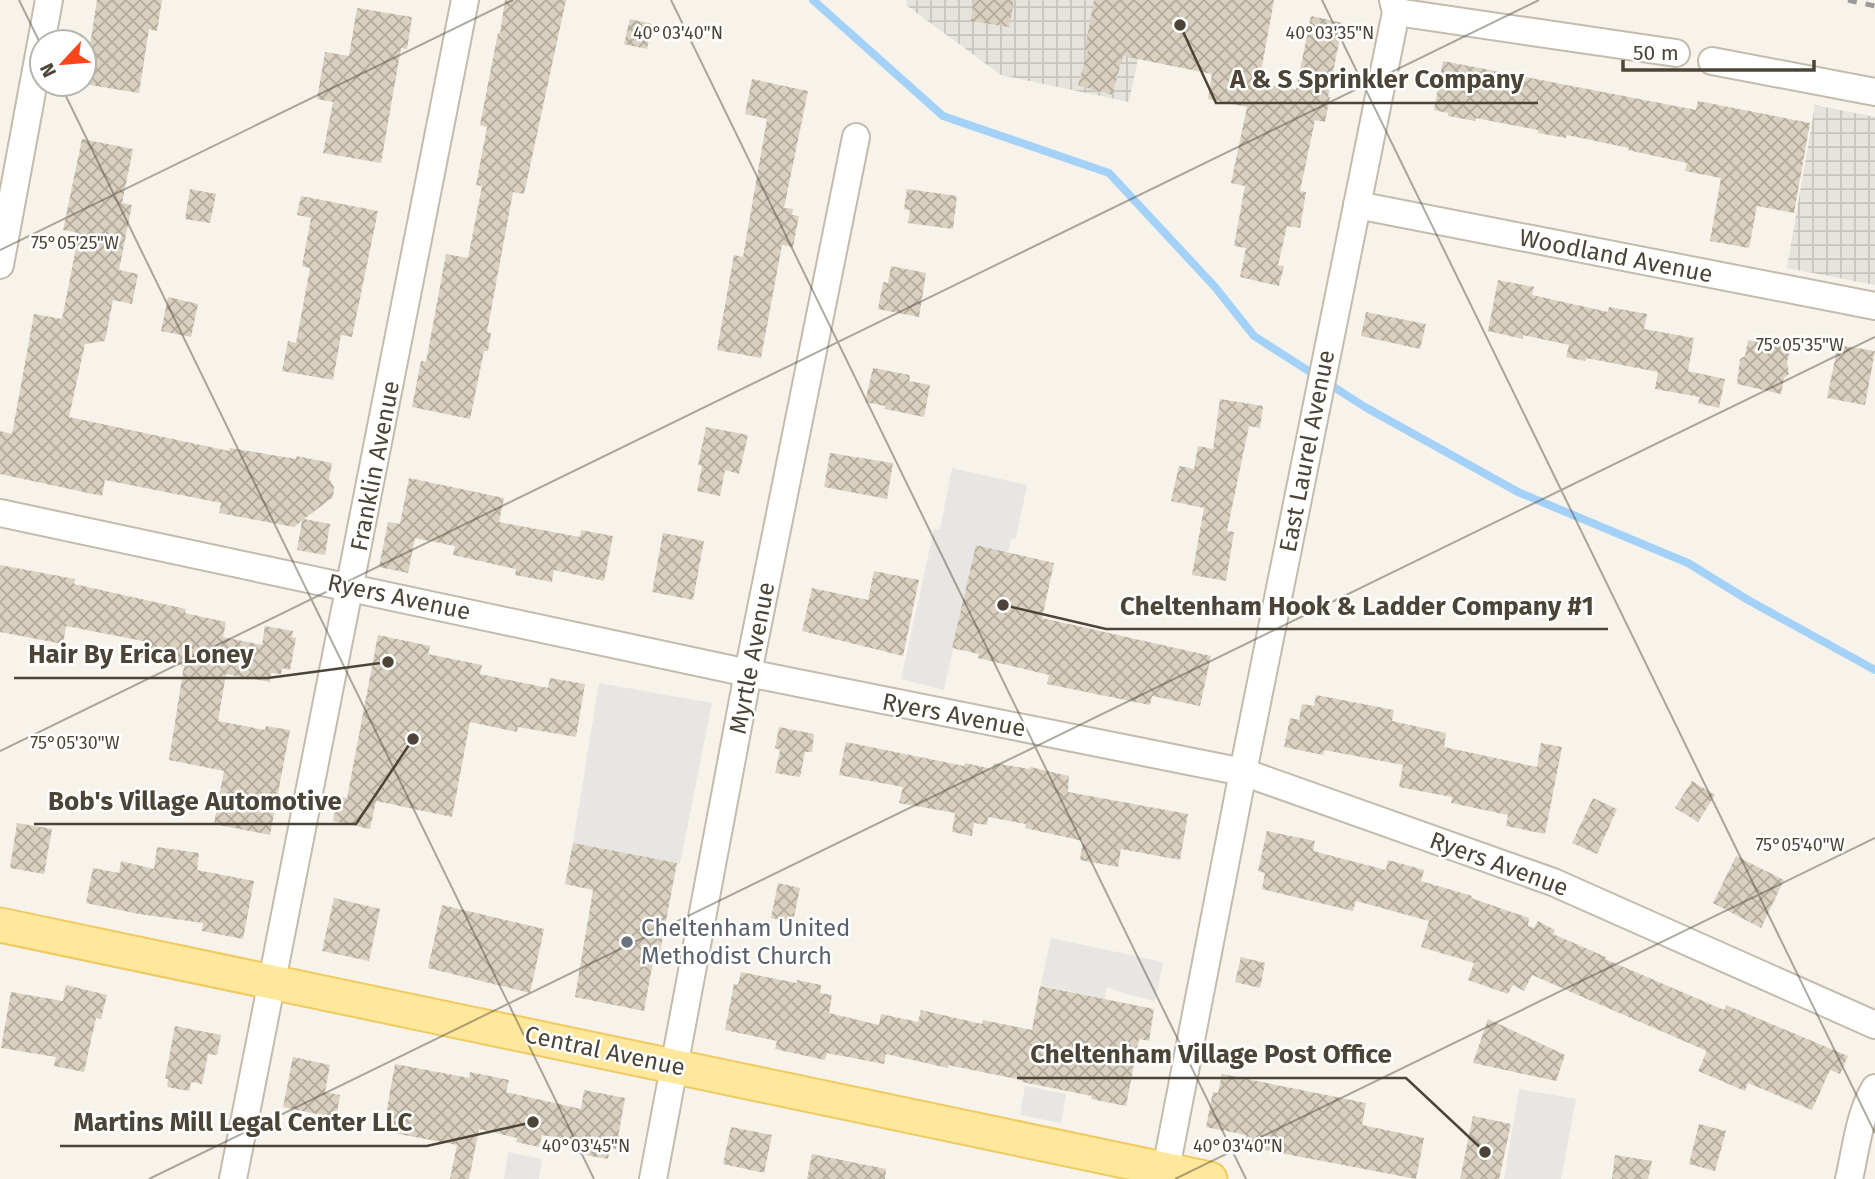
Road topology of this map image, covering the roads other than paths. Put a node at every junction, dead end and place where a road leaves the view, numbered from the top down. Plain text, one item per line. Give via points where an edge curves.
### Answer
1 (49, 0) edge
2 (465, 0) edge
3 (1395, 6) edge
4 (1676, 53) dead end
5 (1712, 61) dead end
6 (1875, 92) edge
7 (856, 138) dead end
8 (1357, 205) junction
9 (0, 265) edge
10 (1875, 306) edge
11 (0, 513) edge
12 (351, 587) junction
13 (748, 673) junction
14 (1242, 772) junction
15 (0, 925) edge
16 (272, 981) junction
17 (1875, 1024) edge
18 (676, 1066) junction
19 (1875, 1088) edge
20 (1165, 1174) edge
21 (233, 1179) edge
22 (653, 1179) edge
23 (1210, 1179) edge
24 (1849, 1179) edge

1 - 9 street
2 - 12 street, Franklin Avenue
3 - 4 street
3 - 8 street, East Laurel Avenue
5 - 6 street
7 - 13 street, Myrtle Avenue
8 - 10 street, Woodland Avenue
8 - 14 street, East Laurel Avenue
11 - 12 street, Ryers Avenue
12 - 13 street, Ryers Avenue
12 - 16 street, Franklin Avenue
13 - 14 street, Ryers Avenue
13 - 18 street, Myrtle Avenue
14 - 17 street, Ryers Avenue via 1553,882
14 - 20 street, East Laurel Avenue
15 - 16 main road, Central Avenue
16 - 18 main road, Central Avenue
16 - 21 street, Franklin Avenue
18 - 20 main road, Central Avenue
18 - 22 street, Myrtle Avenue
19 - 24 street via 1859,1131
20 - 23 main road, Central Avenue

